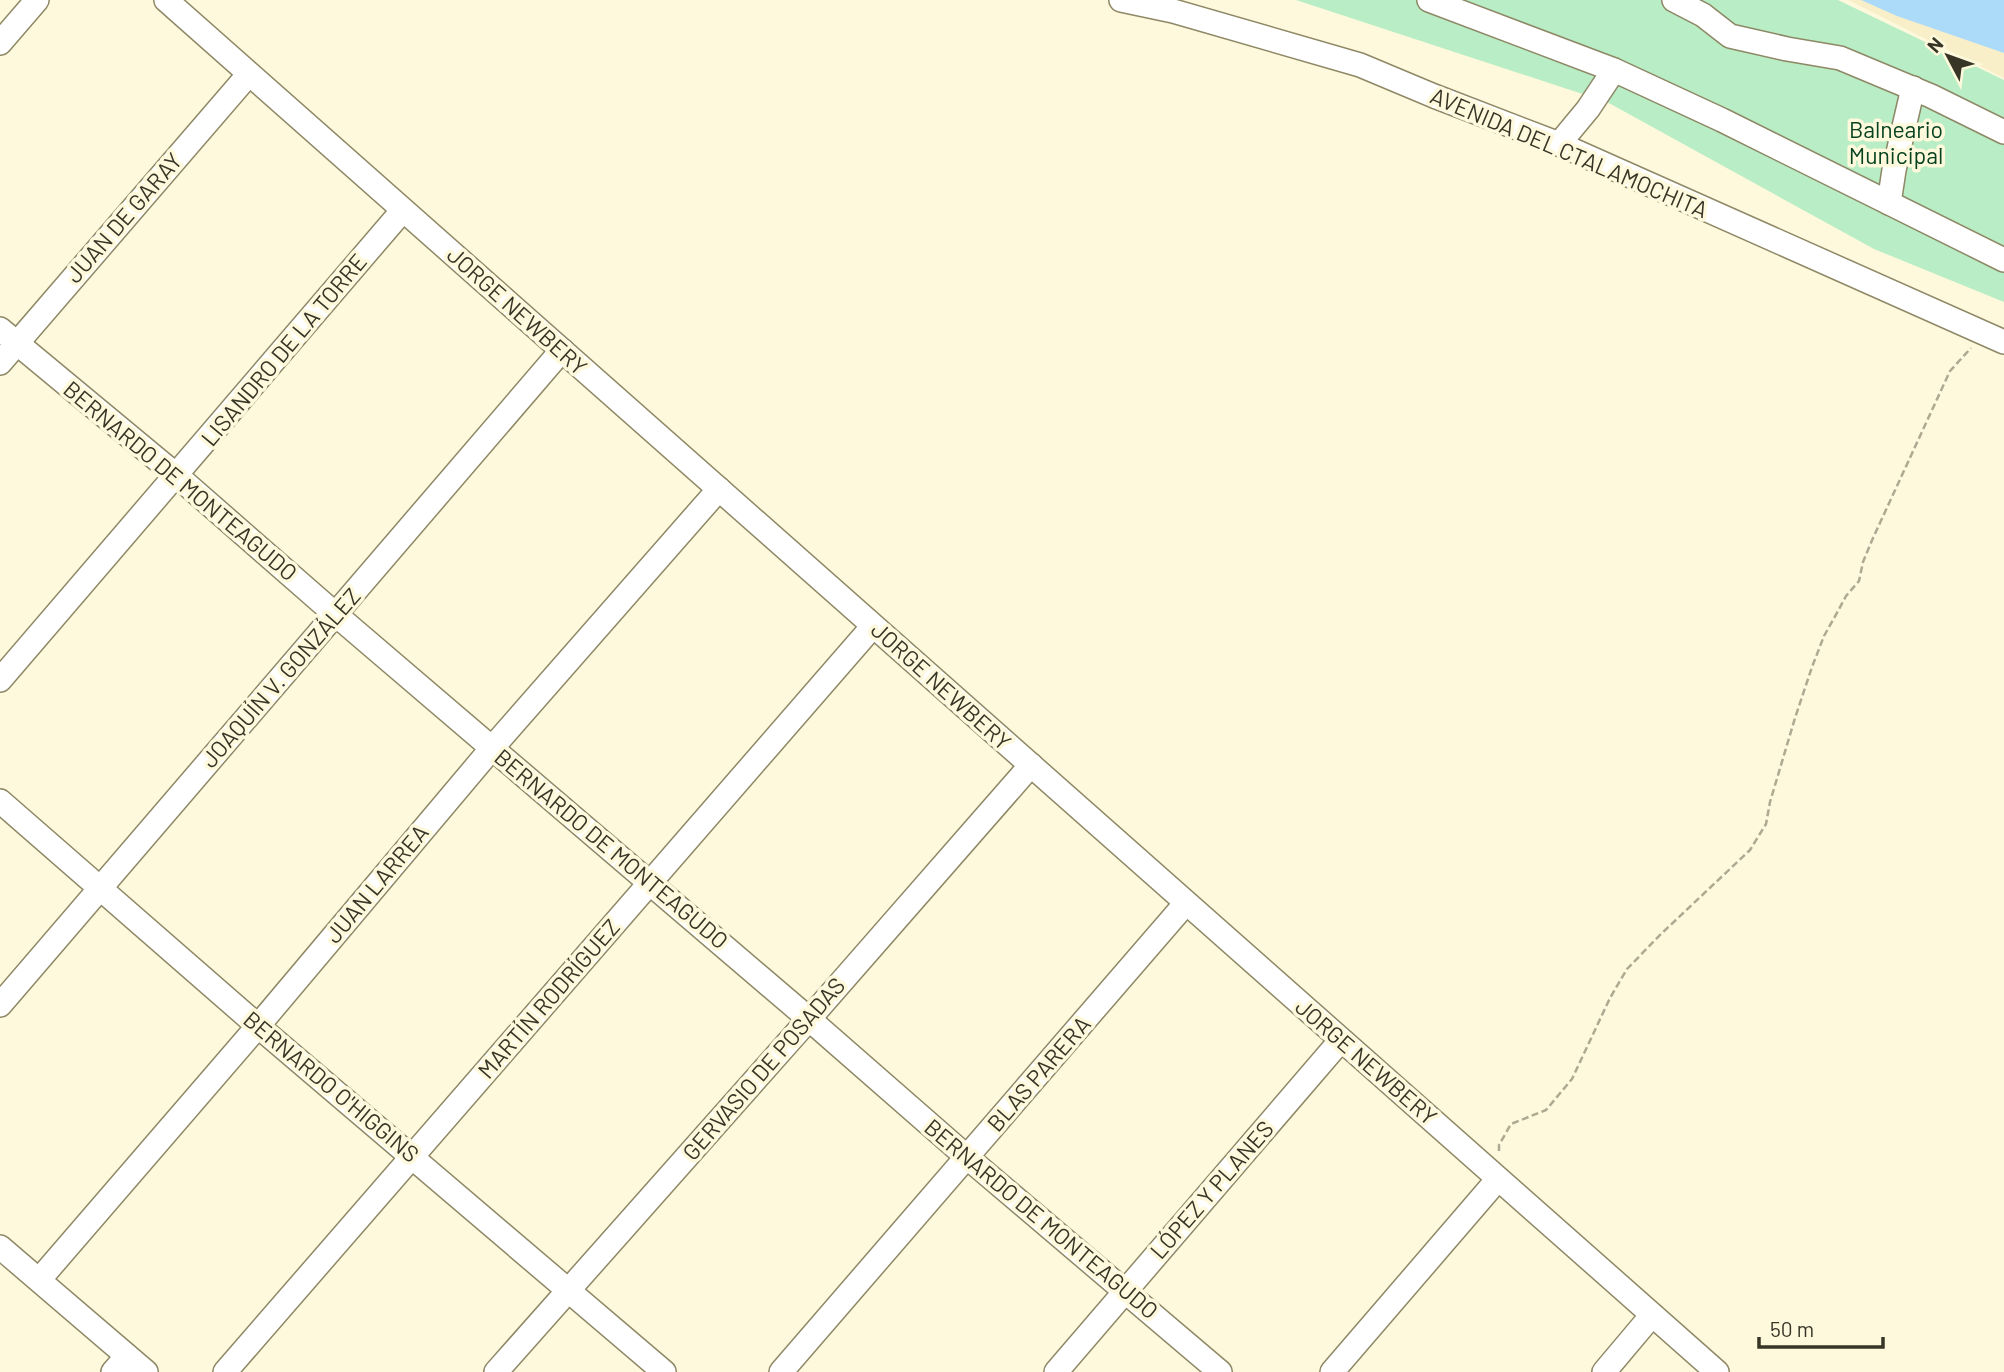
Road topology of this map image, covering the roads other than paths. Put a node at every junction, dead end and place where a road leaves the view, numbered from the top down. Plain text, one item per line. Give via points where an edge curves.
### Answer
1 (37, 0) edge
2 (166, 0) edge
3 (1121, 0) edge
4 (1429, 0) edge
5 (1674, 0) edge
6 (0, 43) edge
7 (1614, 70) junction
8 (249, 74) junction
9 (1913, 88) junction
10 (2004, 132) edge
11 (1559, 144) junction
12 (1889, 204) junction
13 (403, 210) junction
14 (2004, 260) edge
15 (8, 336) edge
16 (1994, 338) edge
17 (562, 351) junction
18 (0, 363) edge
19 (176, 475) junction
20 (719, 489) junction
21 (335, 614) junction
22 (873, 626) junction
23 (0, 680) edge
24 (492, 748) junction
25 (1031, 765) junction
26 (0, 801) edge
27 (650, 883) junction
28 (101, 887) junction
29 (1186, 903) junction
30 (0, 1005) edge
31 (809, 1018) junction
32 (258, 1026) junction
33 (1341, 1040) junction
34 (412, 1156) junction
35 (968, 1158) junction
36 (1498, 1179) junction
37 (0, 1247) edge
38 (38, 1280) junction
39 (568, 1290) junction
40 (1126, 1291) junction
41 (1652, 1315) junction
42 (120, 1364) edge
43 (146, 1372) edge
44 (225, 1372) edge
45 (496, 1372) edge
46 (664, 1372) edge
47 (781, 1372) edge
48 (1056, 1372) edge
49 (1220, 1372) edge
50 (1332, 1372) edge
51 (1604, 1372) edge
52 (1717, 1372) edge

1 - 6 street
2 - 8 street, JORGE NEWBERY
3 - 11 street, AVENIDA DEL CTALAMOCHITA via 1360,65
4 - 7 street
5 - 9 street via 1730,36 1840,58
7 - 11 street
7 - 12 street
8 - 13 street, JORGE NEWBERY
8 - 15 street, JUAN DE GARAY
9 - 10 street
9 - 12 street
11 - 16 street, AVENIDA DEL CTALAMOCHITA
12 - 14 street
13 - 17 street, JORGE NEWBERY
13 - 19 street, LISANDRO DE LA TORRE
15 - 18 street, JUAN DE GARAY
15 - 19 street, BERNARDO DE MONTEAGUDO
17 - 20 street, JORGE NEWBERY
17 - 21 street, JOAQUÍN V. GONZÁLEZ
19 - 21 street, BERNARDO DE MONTEAGUDO
19 - 23 street, LISANDRO DE LA TORRE
20 - 22 street, JORGE NEWBERY
20 - 24 street, JUAN LARREA
21 - 24 street, BERNARDO DE MONTEAGUDO
21 - 28 street, JOAQUÍN V. GONZÁLEZ
22 - 25 street, JORGE NEWBERY
22 - 27 street, MARTÍN RODRÍGUEZ
24 - 27 street, BERNARDO DE MONTEAGUDO
24 - 32 street, JUAN LARREA
25 - 29 street, JORGE NEWBERY
25 - 31 street, GERVASIO DE POSADAS
26 - 28 street, BERNARDO O'HIGGINS
27 - 31 street, BERNARDO DE MONTEAGUDO
27 - 34 street, MARTÍN RODRÍGUEZ
28 - 30 street, JOAQUÍN V. GONZÁLEZ
28 - 32 street, BERNARDO O'HIGGINS
29 - 33 street, JORGE NEWBERY
29 - 35 street, BLAS PARERA
31 - 35 street, BERNARDO DE MONTEAGUDO
31 - 39 street, GERVASIO DE POSADAS
32 - 34 street, BERNARDO O'HIGGINS
32 - 38 street, JUAN LARREA
33 - 36 street, JORGE NEWBERY
33 - 40 street, LÓPEZ Y PLANES
34 - 39 street, BERNARDO O'HIGGINS
34 - 44 street, MARTÍN RODRÍGUEZ
35 - 40 street, BERNARDO DE MONTEAGUDO
35 - 47 street, BLAS PARERA
36 - 41 street, JORGE NEWBERY
36 - 50 street
37 - 38 street
38 - 42 street
39 - 45 street, GERVASIO DE POSADAS
39 - 46 street, BERNARDO O'HIGGINS
40 - 48 street, LÓPEZ Y PLANES
40 - 49 street, BERNARDO DE MONTEAGUDO
41 - 51 street
41 - 52 street, JORGE NEWBERY
42 - 43 street

